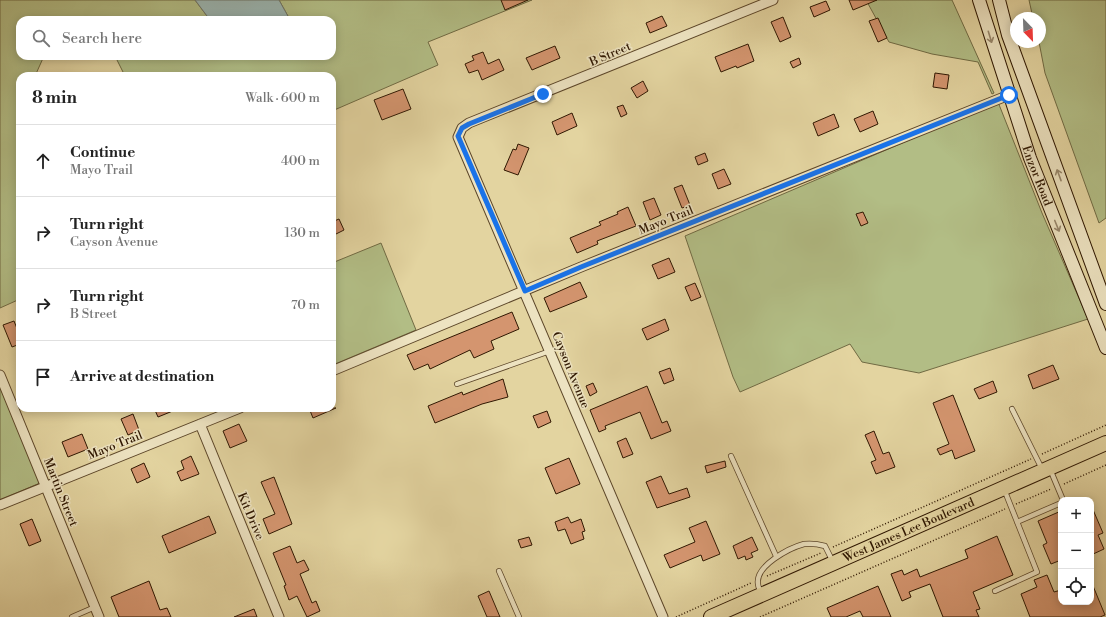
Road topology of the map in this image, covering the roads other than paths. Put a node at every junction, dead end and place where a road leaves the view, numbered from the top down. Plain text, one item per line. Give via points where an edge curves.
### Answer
1 (773, 0) edge
2 (979, 0) edge
3 (999, 0) edge
4 (1009, 95) junction
5 (459, 133) joint
6 (525, 291) junction
7 (1106, 304) edge
8 (1106, 348) edge
9 (550, 351) junction
10 (336, 369) edge
11 (0, 375) edge
12 (457, 384) dead end
13 (1012, 409) dead end
14 (230, 412) edge
15 (200, 424) junction
16 (1106, 444) edge
17 (731, 456) dead end
18 (1046, 469) junction
19 (46, 486) junction
20 (1003, 488) junction
21 (1062, 497) edge
22 (1058, 504) edge
23 (0, 505) edge
24 (1017, 522) junction
25 (776, 556) junction
26 (833, 564) junction
27 (499, 571) dead end
28 (995, 591) dead end
29 (762, 596) junction
30 (95, 607) junction
31 (72, 617) edge
32 (99, 617) edge
33 (279, 617) edge
34 (519, 617) edge
35 (663, 617) edge
36 (711, 617) edge

1 - 5 street, B Street via 469,124
2 -> 4 main road, Enzor Road
7 -> 3 main road, Enzor Road via 1008,35
4 - 6 street, Mayo Trail
4 -> 8 main road, Enzor Road via 1030,158
5 - 6 street, Cayson Avenue via 459,140
6 - 9 street, Cayson Avenue
6 - 10 street, Mayo Trail
9 - 12 lane
9 - 35 street, Cayson Avenue
11 - 19 street, Martin Street
13 - 18 lane via 1036,457
14 - 15 street, Mayo Trail
15 - 19 street, Mayo Trail
15 - 33 street, Kit Drive
16 - 18 main road, West James Lee Boulevard
17 - 25 lane
18 - 20 main road, West James Lee Boulevard
18 - 21 lane
19 - 23 street, Mayo Trail
19 - 30 street, Martin Street
20 - 24 lane
20 - 26 main road, West James Lee Boulevard
22 - 24 lane
24 - 28 lane via 1037,572
25 - 26 lane via 815,543 825,546
25 - 29 lane via 759,575 757,584
26 - 29 main road, West James Lee Boulevard
27 - 34 lane
29 - 36 main road, West James Lee Boulevard
30 - 31 lane
30 - 32 street, Martin Street

